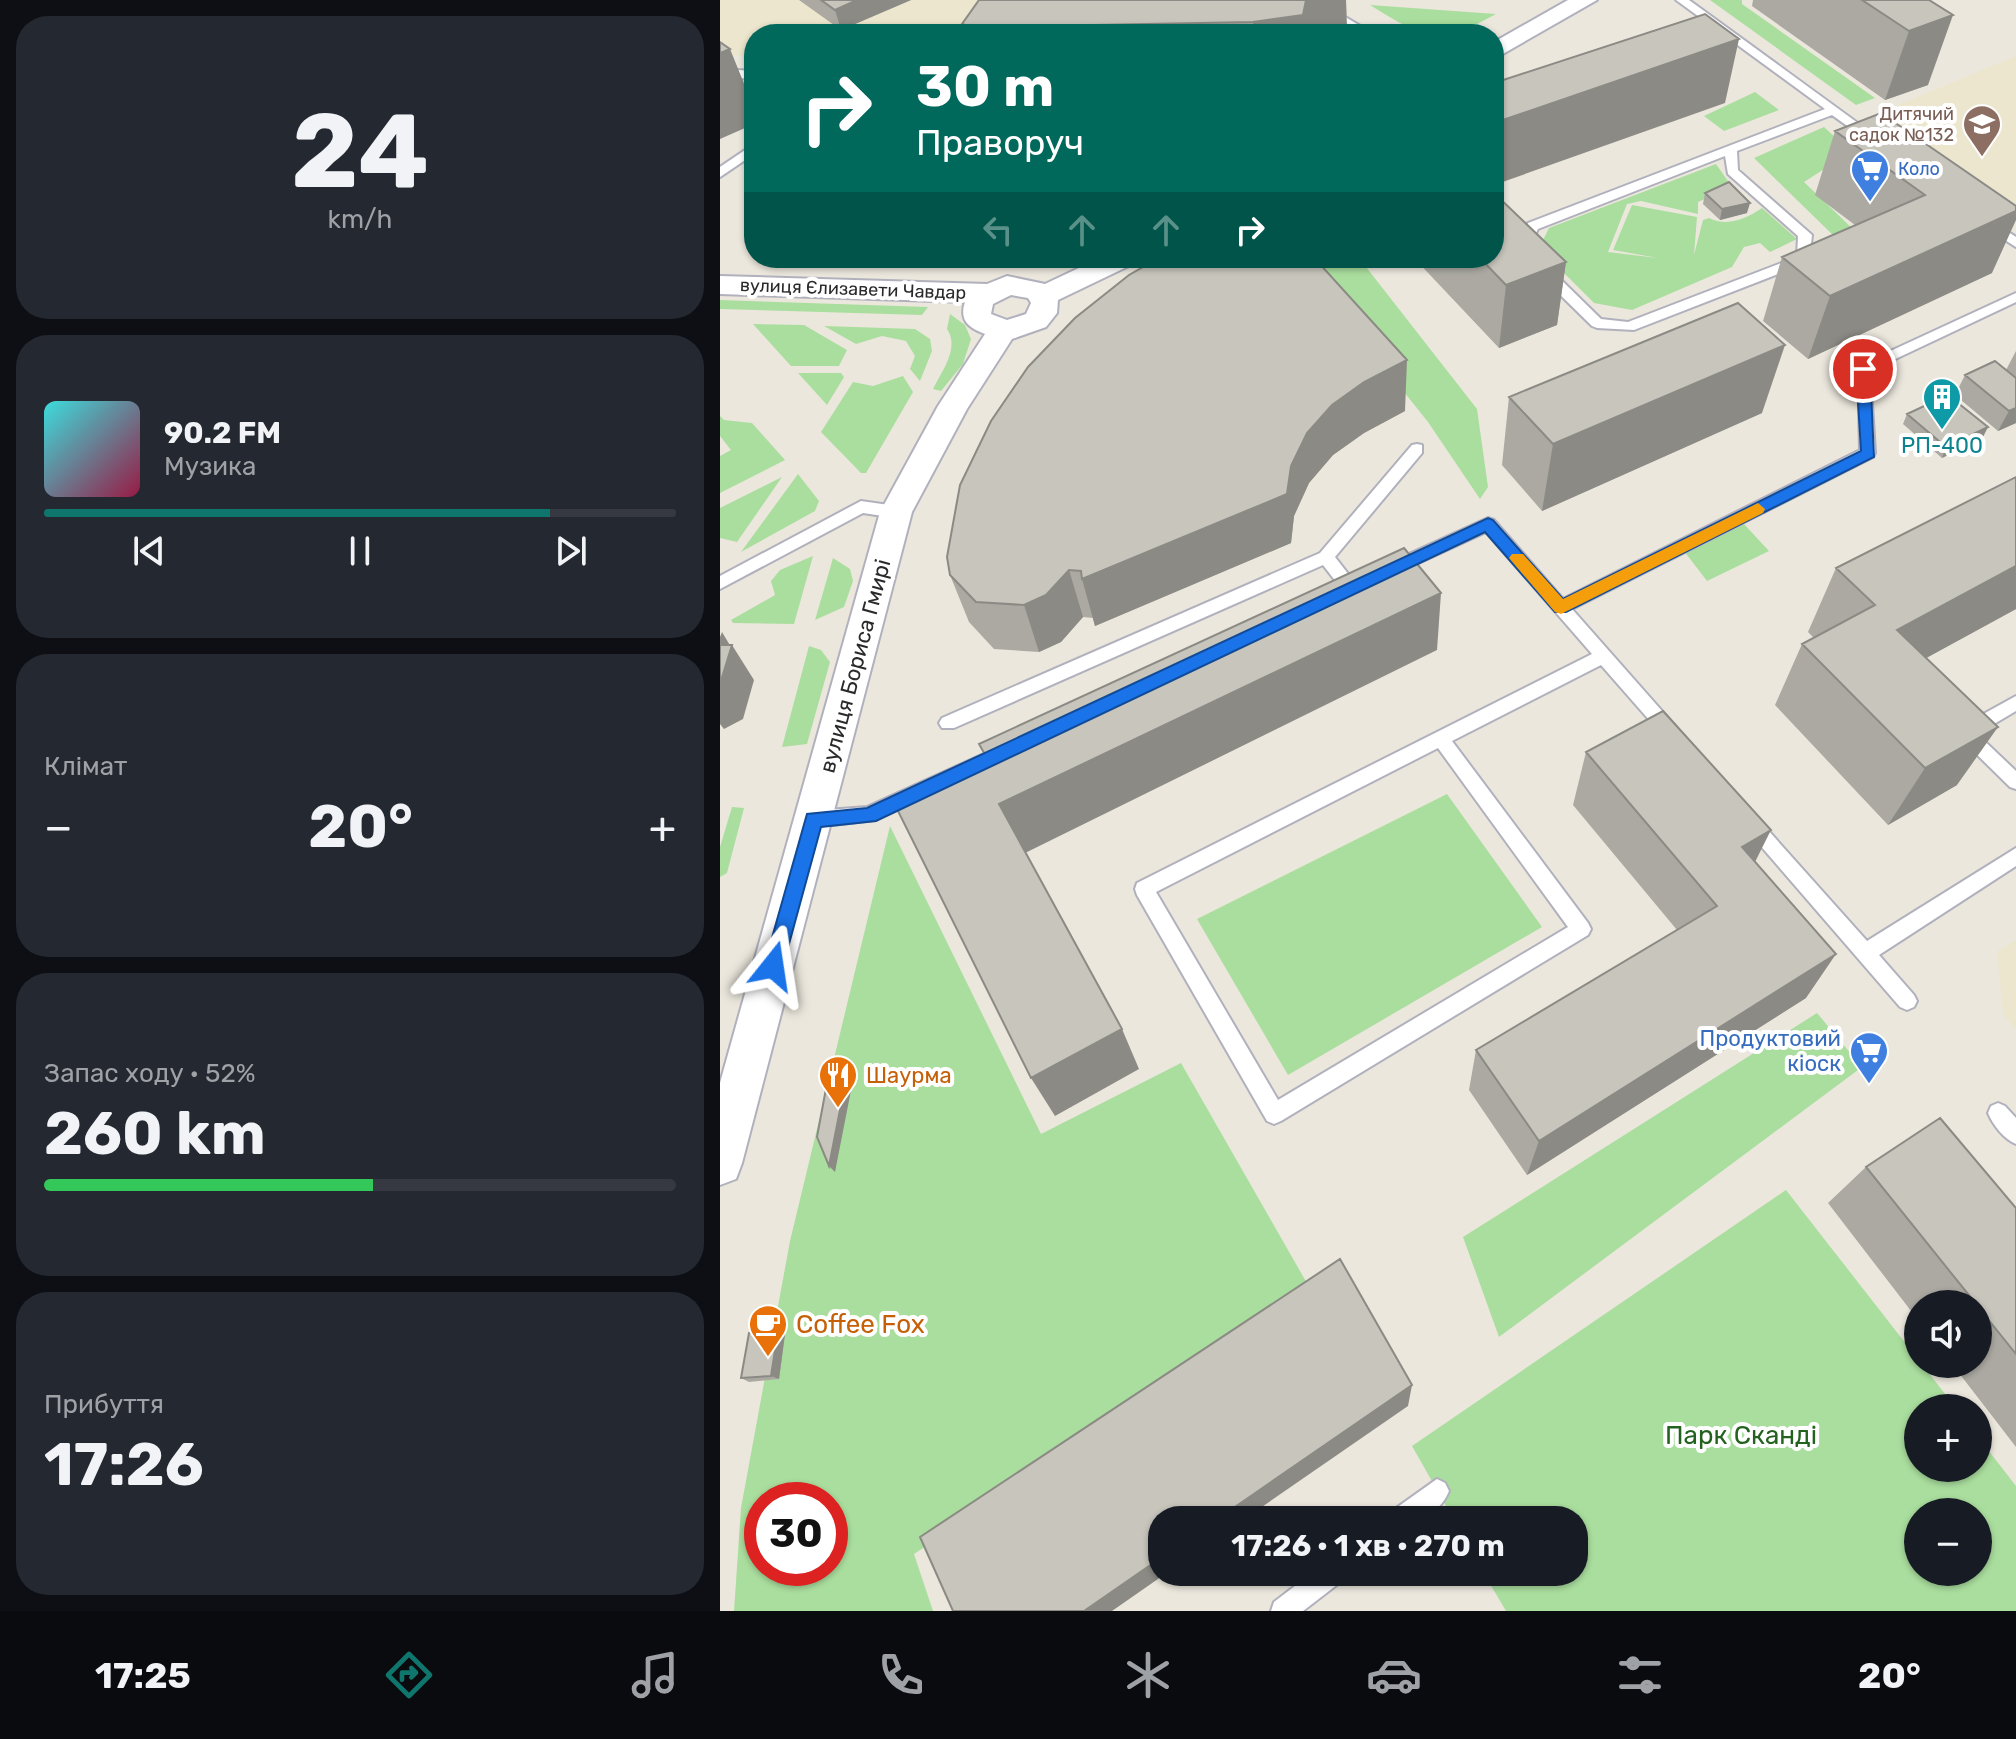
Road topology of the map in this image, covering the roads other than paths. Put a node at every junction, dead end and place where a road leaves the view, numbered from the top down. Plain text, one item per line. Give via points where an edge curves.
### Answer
1 (1321, 0) edge
2 (1585, 0) edge
3 (1682, 0) edge
4 (1351, 24) edge
5 (1504, 46) edge
6 (720, 73) edge
7 (744, 74) edge
8 (1834, 110) junction
9 (1882, 145) edge
10 (1731, 149) junction
11 (744, 155) edge
12 (720, 173) edge
13 (1980, 216) edge
14 (2016, 243) edge
15 (1102, 268) edge
16 (720, 285) edge
17 (987, 293) junction
18 (1043, 296) junction
19 (2016, 297) edge
20 (1003, 330) junction
21 (1417, 449) dead end
22 (896, 512) junction
23 (1326, 557) junction
24 (720, 583) edge
25 (1561, 607) junction
26 (1603, 656) junction
27 (2016, 703) edge
28 (948, 723) dead end
29 (1440, 738) junction
30 (1025, 742) edge
31 (1681, 744) edge
32 (2016, 782) edge
33 (1742, 813) edge
34 (814, 819) junction
35 (2016, 856) edge
36 (1865, 953) junction
37 (1907, 1001) dead end
38 (1998, 1113) dead end
39 (2016, 1134) edge
40 (720, 1163) edge
41 (1437, 1491) dead end
42 (1418, 1506) edge
43 (1315, 1586) edge
44 (1283, 1611) edge

1 - 4 lane via 1314,3
2 - 5 street
3 - 8 lane
6 - 7 lane
8 - 9 lane
8 - 10 lane
10 - 10 lane via 1732,171 1805,235 1804,259 1629,327 1597,323 1522,248 1533,226
11 - 12 lane
13 - 14 lane
15 - 18 street
16 - 17 street, вулиця Єлизавети Чавдар
17 - 18 street via 1018,285
17 - 20 street via 976,306 978,319
18 - 20 street via 1045,310 1033,322
19 - 25 lane via 1863,369 1868,453
20 - 22 street, вулиця Бориса Гмирі via 953,406
21 - 23 lane
22 - 24 lane via 861,507
22 - 34 street, вулиця Бориса Гмирі
23 - 25 lane via 1357,585 1488,524
23 - 28 lane
25 - 26 lane
26 - 29 lane
26 - 31 lane
27 - 32 lane via 1964,733
29 - 29 lane via 1581,929 1274,1114 1144,889
30 - 34 lane via 869,815
33 - 36 lane
34 - 40 street, вулиця Бориса Гмирі
35 - 36 lane
36 - 37 lane
38 - 39 lane
41 - 42 lane
43 - 44 lane

